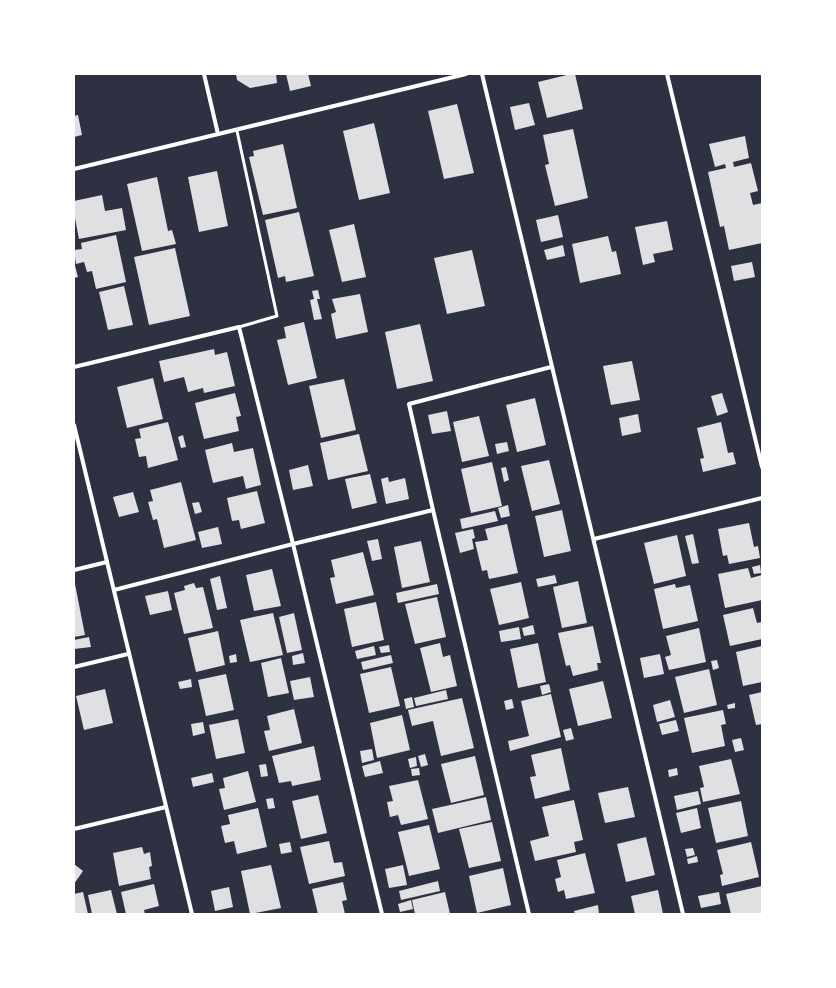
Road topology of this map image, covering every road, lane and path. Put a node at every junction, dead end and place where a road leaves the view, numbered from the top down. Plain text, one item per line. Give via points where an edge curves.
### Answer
1 (204, 74) edge
2 (466, 74) edge
3 (482, 74) edge
4 (667, 74) edge
5 (237, 130) junction
6 (218, 134) junction
7 (74, 169) edge
8 (238, 327) junction
9 (74, 367) edge
10 (551, 367) junction
11 (74, 425) edge
12 (762, 467) edge
13 (762, 498) edge
14 (433, 510) junction
15 (594, 539) junction
16 (293, 544) junction
17 (107, 562) junction
18 (74, 570) edge
19 (114, 590) junction
20 (128, 654) junction
21 (74, 667) edge
22 (166, 807) junction
23 (74, 830) edge
24 (192, 914) edge
25 (382, 914) edge
26 (529, 914) edge
27 (683, 914) edge

1 - 6 street
2 - 5 street
3 - 10 street
4 - 12 street
5 - 6 street
5 - 8 lane via 277,316
6 - 7 street
8 - 9 street
8 - 16 street
10 - 14 street via 409,404
10 - 15 street
11 - 17 street
13 - 15 street
14 - 16 street
14 - 26 street
15 - 27 street
16 - 19 street
16 - 25 street
17 - 18 street
17 - 19 street
19 - 20 street
20 - 21 street
20 - 22 street
22 - 23 street
22 - 24 street

